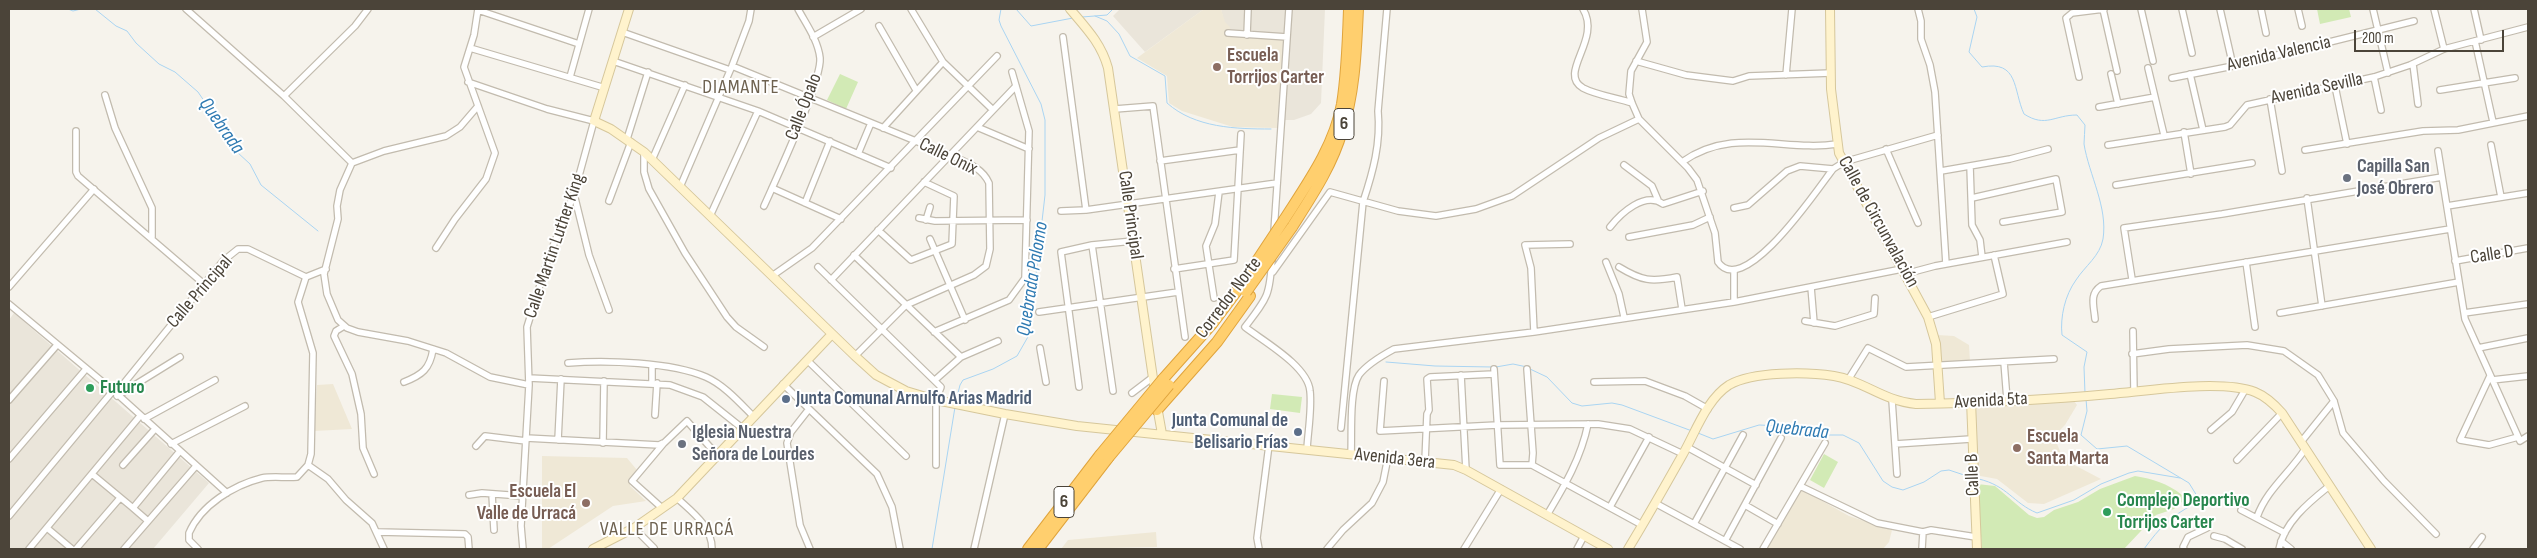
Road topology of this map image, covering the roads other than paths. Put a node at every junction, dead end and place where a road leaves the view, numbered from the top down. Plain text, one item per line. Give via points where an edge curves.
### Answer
1 (186, 9) edge
2 (368, 9) edge
3 (478, 9) edge
4 (589, 9) edge
5 (630, 9) edge
6 (751, 9) edge
7 (798, 9) edge
8 (861, 9) edge
9 (911, 9) edge
10 (1248, 9) edge
11 (1289, 9) edge
12 (1349, 9) edge
13 (1358, 9) edge
14 (1387, 9) edge
15 (1583, 9) edge
16 (1642, 9) edge
17 (1792, 9) edge
18 (1830, 9) edge
19 (1918, 9) edge
20 (2104, 9) edge
21 (2141, 9) edge
22 (2182, 9) edge
23 (2220, 9) edge
24 (2261, 9) edge
25 (2298, 9) edge
26 (2373, 9) edge
27 (2434, 9) edge
28 (2474, 9) edge
29 (1075, 14) edge
30 (2414, 21) dead end
31 (879, 26) dead end
32 (2302, 26) dead end
33 (2528, 27) edge
34 (2378, 30) junction
35 (622, 32) junction
36 (1228, 33) dead end
37 (2266, 33) dead end
38 (1247, 35) junction
39 (813, 37) junction
40 (1062, 37) dead end
41 (1287, 37) junction
42 (2478, 40) junction
43 (579, 44) junction
44 (470, 48) junction
45 (2444, 49) junction
46 (2192, 53) dead end
47 (997, 56) dead end
48 (613, 61) junction
49 (1636, 61) junction
50 (2153, 61) dead end
51 (942, 62) junction
52 (2413, 64) junction
53 (2233, 66) junction
54 (731, 68) junction
55 (2148, 68) dead end
56 (2117, 71) dead end
57 (648, 72) junction
58 (1012, 72) dead end
59 (1831, 73) junction
60 (2388, 73) junction
61 (2111, 74) dead end
62 (2190, 74) junction
63 (1786, 76) junction
64 (570, 77) junction
65 (2079, 77) dead end
66 (2374, 77) junction
67 (2172, 78) dead end
68 (2515, 78) dead end
69 (468, 82) junction
70 (2484, 84) junction
71 (685, 85) junction
72 (1016, 86) junction
73 (2335, 86) junction
74 (968, 87) junction
75 (605, 88) junction
76 (916, 90) junction
77 (2440, 90) dead end
78 (105, 95) dead end
79 (284, 96) junction
80 (2155, 97) junction
81 (718, 98) junction
82 (810, 98) junction
83 (2270, 99) junction
84 (1632, 103) junction
85 (2118, 104) junction
86 (2418, 104) dead end
87 (478, 106) junction
88 (2099, 107) dead end
89 (1115, 109) junction
90 (993, 110) junction
91 (2381, 110) dead end
92 (758, 111) junction
93 (2528, 116) edge
94 (1639, 119) junction
95 (594, 122) junction
96 (2493, 122) junction
97 (871, 123) junction
98 (797, 127) junction
99 (977, 127) junction
100 (883, 128) junction
101 (2203, 130) junction
102 (76, 131) dead end
103 (2184, 132) junction
104 (1241, 134) dead end
105 (1938, 135) junction
106 (2164, 135) junction
107 (629, 141) junction
108 (830, 141) junction
109 (916, 141) junction
110 (1837, 144) junction
111 (2347, 144) junction
112 (2108, 145) dead end
113 (2492, 145) dead end
114 (1029, 149) junction
115 (1886, 149) junction
116 (2048, 149) dead end
117 (1240, 150) junction
118 (2305, 150) dead end
119 (2438, 151) dead end
120 (644, 152) junction
121 (858, 154) junction
122 (950, 155) junction
123 (652, 160) junction
124 (1160, 161) junction
125 (1682, 162) junction
126 (1844, 162) junction
127 (352, 163) junction
128 (2252, 163) dead end
129 (1624, 165) dead end
130 (1970, 166) junction
131 (891, 168) junction
132 (1833, 169) junction
133 (1941, 171) junction
134 (2282, 171) dead end
135 (2191, 174) junction
136 (2442, 177) junction
137 (924, 182) junction
138 (1277, 183) junction
139 (2116, 185) dead end
140 (680, 187) junction
141 (772, 188) junction
142 (1238, 189) junction
143 (94, 190) junction
144 (1703, 191) junction
145 (1219, 192) junction
146 (2528, 193) edge
147 (574, 194) junction
148 (2501, 197) junction
149 (1972, 198) junction
150 (2308, 198) junction
151 (1165, 199) junction
152 (1658, 200) junction
153 (609, 201) dead end
154 (1363, 202) junction
155 (805, 203) junction
156 (1128, 204) junction
157 (764, 206) dead end
158 (2447, 206) junction
159 (930, 208) dead end
160 (1734, 208) dead end
161 (1086, 210) junction
162 (1061, 211) dead end
163 (710, 216) junction
164 (1710, 216) junction
165 (919, 218) dead end
166 (841, 219) junction
167 (926, 220) junction
168 (990, 220) junction
169 (1027, 220) junction
170 (954, 221) junction
171 (1918, 222) dead end
172 (2003, 222) dead end
173 (1290, 226) junction
174 (1610, 227) dead end
175 (2450, 229) junction
176 (878, 230) junction
177 (1629, 237) dead end
178 (152, 238) junction
179 (930, 239) dead end
180 (1134, 241) junction
181 (2067, 242) dead end
182 (1570, 244) dead end
183 (1092, 245) junction
184 (436, 248) dead end
185 (2528, 248) edge
186 (2316, 249) junction
187 (936, 251) junction
188 (854, 255) junction
189 (1994, 255) junction
190 (1982, 257) junction
191 (2455, 261) junction
192 (1606, 262) dead end
193 (2246, 262) junction
194 (1209, 264) junction
195 (1946, 264) junction
196 (818, 267) dead end
197 (1619, 267) dead end
198 (326, 269) junction
199 (1174, 269) junction
200 (1734, 271) junction
201 (1273, 272) junction
202 (1904, 272) junction
203 (772, 276) junction
204 (306, 277) junction
205 (2132, 279) junction
206 (831, 280) junction
207 (2459, 282) junction
208 (204, 284) junction
209 (950, 286) junction
210 (9, 287) edge
211 (1812, 287) junction
212 (1178, 292) junction
213 (1245, 292) junction
214 (1142, 298) junction
215 (1214, 298) dead end
216 (1875, 298) dead end
217 (1734, 302) junction
218 (1100, 303) junction
219 (9, 304) edge
220 (2528, 304) edge
221 (906, 306) junction
222 (2322, 306) junction
223 (1067, 308) junction
224 (1682, 309) junction
225 (609, 310) dead end
226 (1039, 312) dead end
227 (2280, 313) dead end
228 (2464, 313) junction
229 (1624, 317) junction
230 (1928, 318) junction
231 (2095, 318) dead end
232 (965, 320) junction
233 (1805, 321) dead end
234 (1814, 323) junction
235 (344, 326) junction
236 (2255, 327) dead end
237 (881, 329) junction
238 (2133, 331) dead end
239 (934, 332) junction
240 (1534, 332) junction
241 (832, 334) junction
242 (1185, 337) dead end
243 (2528, 338) edge
244 (998, 341) dead end
245 (57, 344) junction
246 (764, 347) dead end
247 (1040, 348) dead end
248 (2478, 348) junction
249 (432, 349) junction
250 (2132, 354) junction
251 (180, 356) dead end
252 (855, 356) junction
253 (961, 357) junction
254 (2054, 359) dead end
255 (807, 360) junction
256 (2004, 362) junction
257 (568, 363) dead end
258 (652, 365) junction
259 (1937, 365) junction
260 (86, 368) junction
261 (1526, 369) dead end
262 (1461, 375) junction
263 (2528, 376) edge
264 (2491, 378) junction
265 (561, 379) junction
266 (216, 380) dead end
267 (935, 380) junction
268 (1162, 380) junction
269 (1848, 380) junction
270 (604, 381) junction
271 (1384, 381) dead end
272 (404, 382) dead end
273 (529, 382) junction
274 (1046, 382) dead end
275 (1594, 382) dead end
276 (654, 383) junction
277 (783, 384) junction
278 (1079, 387) dead end
279 (2245, 390) junction
280 (1113, 391) dead end
281 (2134, 392) junction
282 (1132, 393) dead end
283 (115, 394) junction
284 (9, 400) edge
285 (936, 400) junction
286 (1892, 400) junction
287 (2007, 400) junction
288 (1970, 401) junction
289 (2334, 401) junction
290 (1940, 403) junction
291 (245, 406) dead end
292 (809, 409) junction
293 (1708, 409) junction
294 (1157, 410) junction
295 (2282, 412) junction
296 (1005, 414) junction
297 (655, 415) dead end
298 (753, 416) junction
299 (142, 418) junction
300 (1588, 424) junction
301 (1496, 425) junction
302 (1531, 425) junction
303 (1464, 427) junction
304 (742, 428) junction
305 (1341, 428) dead end
306 (155, 429) junction
307 (1426, 430) junction
308 (2211, 430) dead end
309 (1162, 434) junction
310 (1744, 435) dead end
311 (2528, 436) edge
312 (1649, 437) junction
313 (2518, 437) junction
314 (1781, 438) dead end
315 (526, 439) junction
316 (1971, 439) junction
317 (558, 440) junction
318 (603, 442) junction
319 (664, 443) junction
320 (1825, 443) dead end
321 (172, 444) junction
322 (1894, 444) junction
323 (1269, 445) junction
324 (2303, 445) junction
325 (476, 446) dead end
326 (1306, 449) junction
327 (1685, 450) junction
328 (180, 451) junction
329 (1351, 454) junction
330 (717, 455) junction
331 (906, 456) dead end
332 (1104, 456) junction
333 (1388, 457) junction
334 (9, 459) edge
335 (2237, 460) dead end
336 (1425, 461) junction
337 (123, 465) dead end
338 (308, 465) junction
339 (936, 465) dead end
340 (1532, 465) junction
341 (196, 466) junction
342 (1725, 468) junction
343 (1466, 470) junction
344 (92, 474) junction
345 (374, 474) dead end
346 (1897, 474) dead end
347 (1566, 485) junction
348 (1756, 485) junction
349 (1800, 486) junction
350 (2328, 487) junction
351 (1501, 489) junction
352 (227, 493) junction
353 (492, 494) junction
354 (469, 495) dead end
355 (522, 496) junction
356 (120, 498) junction
357 (677, 498) junction
358 (1655, 503) junction
359 (1744, 505) junction
360 (1610, 507) junction
361 (133, 508) junction
362 (662, 508) junction
363 (2241, 510) dead end
364 (1547, 515) junction
365 (9, 516) edge
366 (2257, 517) junction
367 (148, 521) junction
368 (1694, 524) junction
369 (1778, 524) junction
370 (1642, 525) junction
371 (47, 528) junction
372 (634, 528) junction
373 (2207, 528) dead end
374 (494, 530) dead end
375 (378, 532) junction
376 (1923, 532) junction
377 (2285, 533) junction
378 (2436, 534) dead end
379 (1584, 536) junction
380 (2214, 536) dead end
381 (1976, 537) junction
382 (2482, 537) dead end
383 (1725, 541) junction
384 (2280, 541) junction
385 (608, 546) edge
386 (654, 548) dead end
387 (29, 549) edge
388 (72, 549) edge
389 (76, 549) edge
390 (124, 549) edge
391 (198, 549) edge
392 (384, 549) edge
393 (469, 549) edge
394 (523, 549) edge
395 (593, 549) edge
396 (712, 549) edge
397 (810, 549) edge
398 (900, 549) edge
399 (974, 549) edge
400 (1028, 549) edge
401 (1038, 549) edge
402 (1259, 549) edge
403 (1327, 549) edge
404 (1464, 549) edge
405 (1577, 549) edge
406 (1608, 549) edge
407 (1628, 549) edge
408 (1740, 549) edge
409 (1763, 549) edge
410 (1922, 549) edge
411 (1977, 549) edge
412 (2184, 549) edge
413 (2242, 549) edge
414 (2279, 549) edge
415 (2291, 549) edge
416 (2371, 549) edge
417 (2473, 549) edge

1 - 79 street
2 - 79 street via 356,26
3 - 43 street
3 - 44 street
4 - 43 street
5 - 35 street, Calle Martin Luther King
6 - 54 street
7 - 39 street, Calle Ópalo
8 - 39 street
9 - 51 street
10 - 38 street
11 - 41 street
12 - 173 highway, Corredor Norte / 6 via 1342,104 1334,131
13 - 173 highway, Corredor Norte / 6 via 1349,105 1342,132 1331,160
14 - 154 street via 1378,111 1380,126 1374,168
15 - 84 street via 1588,28 1573,72 1574,80 1584,89
16 - 49 street via 1647,42
17 - 63 street
18 - 59 street, Calle de Circunvalación
19 - 105 street via 1921,39 1935,92
20 - 56 street
20 - 65 street via 2066,18
21 - 50 street
22 - 46 street
23 - 53 street
24 - 37 street
25 - 32 street
26 - 34 street
27 - 45 street
28 - 42 street
29 - 89 street, Calle Principal via 1103,51
30 - 34 street, Avenida Valencia
31 - 76 street
33 - 42 street, Avenida Sevilla
34 - 53 street, Avenida Valencia
34 - 60 street
35 - 48 street, Calle Martin Luther King
35 - 54 street, Calle Onix
36 - 38 street
38 - 41 street
39 - 82 street, Calle Ópalo via 820,64
40 - 161 street
41 - 138 street
42 - 45 street, Avenida Sevilla
42 - 70 street
43 - 64 street
44 - 64 street
44 - 69 street via 464,67
45 - 52 street, Avenida Sevilla
47 - 74 street
48 - 57 street
48 - 75 street, Calle Martin Luther King
49 - 63 street via 1686,75 1733,81 1749,76
49 - 84 street via 1631,71 1629,94
51 - 74 street
51 - 76 street
52 - 60 street, Avenida Sevilla
52 - 86 street
53 - 62 street, Avenida Valencia
54 - 81 street
54 - 82 street, Calle Onix
55 - 80 street
57 - 71 street
57 - 107 street
58 - 72 street
59 - 63 street
59 - 110 street, Calle de Circunvalación
60 - 66 street, Avenida Sevilla
61 - 85 street
62 - 67 street, Avenida Valencia
62 - 101 street
64 - 75 street
66 - 73 street, Avenida Sevilla
66 - 91 street
68 - 70 street
69 - 87 street
69 - 95 street
70 - 77 street
70 - 96 street
71 - 81 street
71 - 123 street
72 - 90 street
72 - 114 street via 1028,121
73 - 83 street, Avenida Sevilla
73 - 111 street
74 - 90 street
74 - 109 street
75 - 95 street, Calle Martin Luther King
76 - 100 street
78 - 178 street via 115,128 152,208
79 - 127 street
80 - 85 street
80 - 106 street
81 - 92 street
81 - 140 street
82 - 97 street, Calle Onix
82 - 98 street, Calle Ópalo
83 - 101 street, Avenida Sevilla via 2247,105 2230,125
83 - 134 street
84 - 94 street
85 - 88 street
87 - 127 street via 460,127 446,136 384,151
87 - 184 street via 495,153 493,162 486,179
89 - 124 street via 1152,104
89 - 156 street, Calle Principal
90 - 99 street
92 - 98 street
92 - 163 street
93 - 96 street
94 - 125 street
94 - 154 street via 1599,138 1512,196 1476,209 1436,216
95 - 107 street, Avenida 3era
95 - 147 street, Calle Martin Luther King
96 - 111 street via 2458,130 2423,131
97 - 100 street, Calle Onix
97 - 121 street
98 - 108 street
98 - 141 street, Calle Ópalo
99 - 114 street
99 - 122 street
100 - 109 street, Calle Onix
101 - 103 street, Avenida Sevilla
102 - 143 street via 76,172
103 - 106 street, Avenida Sevilla
103 - 135 street
104 - 117 street
105 - 115 street
105 - 133 street
106 - 112 street, Avenida Sevilla
107 - 120 street, Avenida 3era
107 - 153 street
108 - 121 street
108 - 155 street
109 - 122 street, Calle Onix
109 - 131 street
110 - 125 street via 1760,141 1712,148
110 - 126 street, Calle de Circunvalación
111 - 118 street
113 - 148 street
114 - 169 street
115 - 126 street
115 - 171 street
116 - 130 street
117 - 124 street
117 - 142 street
119 - 136 street
120 - 123 street, Avenida 3era
120 - 246 street via 644,172 649,189 685,253 727,317
121 - 131 street
122 - 137 street
122 - 168 street, Calle Onix via 986,175
123 - 140 street, Avenida 3era
124 - 151 street
125 - 144 street
126 - 132 street
126 - 202 street, Calle de Circunvalación
127 - 198 street via 340,190 338,220
128 - 135 street
129 - 152 street via 1652,186
130 - 133 street
130 - 149 street
131 - 166 street
132 - 160 street via 1800,166 1787,171 1748,205
132 - 200 street via 1784,233 1753,263
133 - 195 street
135 - 139 street
136 - 150 street
136 - 158 street
137 - 170 street via 954,196
137 - 176 street
138 - 142 street
138 - 201 street
140 - 163 street, Avenida 3era
141 - 155 street
141 - 157 street, Calle Ópalo
142 - 145 street
142 - 194 street via 1234,260
143 - 178 street
143 - 210 street
144 - 152 street via 1663,204
144 - 164 street
145 - 151 street
145 - 194 street via 1215,224 1207,242
146 - 148 street
147 - 225 street via 589,255
147 - 273 street, Calle Martin Luther King via 531,310 526,346
148 - 158 street
149 - 172 street via 2056,179 2062,212
149 - 190 street via 1972,225 1980,240
150 - 186 street
150 - 205 street via 2124,228
151 - 156 street
151 - 199 street
152 - 174 street via 1645,200 1633,206
154 - 201 street via 1330,192
154 - 305 street
155 - 166 street
156 - 161 street
156 - 180 street, Calle Principal
158 - 175 street
159 - 167 street
161 - 162 street
163 - 203 street, Avenida 3era
164 - 177 street via 1693,225
164 - 200 street via 1718,262
165 - 167 street
166 - 203 street via 812,248
167 - 170 street
168 - 169 street
168 - 170 street
168 - 209 street, Calle Onix via 986,266
169 - 232 street via 1023,282 1009,300
170 - 187 street via 953,243
173 - 213 highway, Corredor Norte / 6, bridge
173 - 213 highway
175 - 186 street
175 - 191 street
176 - 187 street via 911,260
176 - 188 street
178 - 208 street
179 - 187 street
180 - 183 street
180 - 214 street, Calle Principal
181 - 189 street
182 - 240 street via 1524,245 1531,268
183 - 218 street
183 - 223 street via 1061,252
185 - 191 street, Calle D
186 - 193 street
186 - 222 street
187 - 209 street
188 - 206 street
188 - 221 street
189 - 190 street
189 - 230 street via 2004,294
190 - 195 street
191 - 207 street
192 - 229 street
193 - 205 street
193 - 236 street
194 - 199 street
194 - 215 street
195 - 202 street
196 - 206 street
197 - 224 street via 1641,279 1656,281 1677,277
198 - 204 street
198 - 235 street via 327,294
199 - 212 street
200 - 217 street
201 - 326 street via 1269,292 1245,327 1303,374 1310,390
202 - 211 street
202 - 230 street, Calle de Circunvalación
203 - 241 street, Avenida 3era
204 - 208 street, Calle Principal via 248,249 238,249
204 - 338 street via 298,302 314,353
205 - 231 street via 2095,290 2092,296
206 - 237 street
207 - 222 street
207 - 228 street
208 - 283 street, Calle Principal
209 - 221 street, Calle Onix
209 - 232 street
211 - 217 street
211 - 234 street
212 - 214 street
212 - 242 street
213 - 268 highway, Corredor Norte / 6
213 - 294 highway via 1217,342
214 - 218 street
214 - 268 street, Calle Principal
216 - 234 street via 1874,314 1835,326
217 - 224 street
218 - 223 street
218 - 280 street
219 - 245 street
220 - 228 street
221 - 237 street, Calle Onix
221 - 239 street
222 - 227 street
223 - 226 street
223 - 278 street
224 - 229 street
228 - 248 street
229 - 240 street
230 - 259 street, Calle de Circunvalación via 1936,344
232 - 239 street
233 - 234 street
235 - 249 street
235 - 345 street via 334,336 352,374 361,414 363,448
237 - 252 street, Calle Onix
237 - 267 street
238 - 250 street
239 - 253 street
240 - 329 street via 1417,344 1394,349 1382,356 1359,375
241 - 252 street, Avenida 3era
241 - 255 street
243 - 248 street
244 - 253 street
245 - 260 street
245 - 284 street
247 - 274 street
248 - 264 street
249 - 272 street via 424,373
249 - 273 street via 460,360 490,378
250 - 281 street
250 - 289 street via 2247,345 2284,351 2318,375
251 - 283 street
252 - 285 street, Avenida 3era via 893,385
253 - 267 street
254 - 256 street
255 - 277 street
255 - 331 street
256 - 259 street
256 - 287 street
257 - 258 street
258 - 276 street
258 - 298 street via 684,370 706,378
259 - 269 street via 1901,366 1868,348
259 - 290 street, Calle de Circunvalación
260 - 283 street
260 - 334 street
261 - 302 street
262 - 301 street via 1494,372
262 - 303 street
262 - 307 street via 1427,379 1429,410
263 - 264 street
264 - 313 street
264 - 313 street via 2460,440 2489,445
265 - 270 street
265 - 273 street
265 - 317 street
266 - 299 street
267 - 285 street via 941,387
268 - 282 street
268 - 294 street, Calle Principal
268 - 332 highway, Corredor Norte / 6, bridge
269 - 286 street, Avenida 5ta
269 - 293 street, Avenida 5ta via 1799,373 1751,378 1730,384
270 - 276 street
270 - 318 street
271 - 307 street via 1380,431
273 - 315 street, Calle Martin Luther King
275 - 293 street via 1645,381 1685,396
276 - 297 street
276 - 304 street via 690,390
277 - 292 street
277 - 298 street
279 - 281 street, Avenida 5ta via 2210,387
279 - 295 street, Avenida 5ta via 2262,396
279 - 308 street via 2232,412
281 - 287 street, Avenida 5ta
283 - 299 street
283 - 365 street, Calle Principal
285 - 296 street, Avenida 3era
285 - 339 street
286 - 290 street, Avenida 5ta
286 - 322 street
287 - 288 street, Avenida 5ta
288 - 290 street, Avenida 5ta
288 - 316 street, Calle B
289 - 324 street
289 - 378 street via 2343,433
291 - 321 street
292 - 397 street via 791,432 787,443 800,526
292 - 398 street via 877,474 892,507
293 - 327 street, Avenida 5ta
294 - 309 street, Calle Principal
295 - 324 street, Avenida 5ta
295 - 335 street
296 - 309 street, Avenida 3era via 1078,426
296 - 399 street
298 - 304 street
299 - 306 street
299 - 344 street
300 - 302 street
300 - 312 street via 1630,429
300 - 347 street via 1582,452
301 - 302 street
301 - 303 street
301 - 340 street via 1500,465
302 - 340 street
303 - 307 street
303 - 343 street
304 - 330 street
306 - 321 street
306 - 337 street
307 - 336 street
309 - 323 street, Avenida 3era
310 - 342 street
311 - 313 street via 2520,441
312 - 327 street
312 - 360 street
314 - 348 street
315 - 317 street
315 - 325 street via 485,436
315 - 355 street, Calle Martin Luther King
316 - 322 street
316 - 381 street, Calle B
317 - 318 street
318 - 319 street
319 - 330 street via 687,421
319 - 362 street via 632,481
320 - 349 street
321 - 328 street
322 - 346 street
323 - 326 street, Avenida 3era
323 - 402 street via 1257,538
324 - 350 street, Avenida 5ta
324 - 366 street via 2293,466 2265,497
326 - 329 street, Avenida 3era
327 - 342 street
327 - 358 street, Avenida 5ta
328 - 341 street
328 - 361 street
329 - 333 street, Avenida 3era
330 - 357 street
332 - 400 highway, Corredor Norte / 6
332 - 401 highway, Corredor Norte / 6
333 - 336 street, Avenida 3era
333 - 403 street via 1382,482 1372,503
336 - 343 street, Avenida 3era
338 - 352 street via 297,477 263,478
338 - 375 street via 328,479
340 - 347 street
341 - 352 street
341 - 367 street
342 - 348 street
342 - 368 street
343 - 351 street, Avenida 3era
344 - 356 street
344 - 371 street
347 - 360 street
347 - 364 street
348 - 359 street
349 - 369 street
349 - 376 street via 1877,523
350 - 377 street via 2311,501
350 - 416 street, Avenida 5ta
351 - 364 street, Avenida 3era
351 - 404 street
352 - 391 street via 209,507 190,530 189,540
353 - 354 street
353 - 355 street
353 - 374 street
355 - 394 street, Calle Martin Luther King
356 - 361 street
356 - 389 street
357 - 362 street
357 - 396 street via 703,523
358 - 368 street
358 - 370 street, Avenida 5ta
359 - 369 street
359 - 383 street
360 - 370 street
361 - 367 street
362 - 372 street
363 - 366 street
364 - 379 street, Avenida 3era
366 - 377 street
367 - 390 street
368 - 383 street
369 - 409 street
370 - 407 street, Avenida 5ta
371 - 387 street
371 - 388 street
372 - 385 street
372 - 386 street
373 - 412 street via 2188,537 2182,547
375 - 392 street
375 - 393 street via 465,534
376 - 381 street via 1931,530
376 - 410 street
377 - 384 street
379 - 405 street
379 - 406 street, Avenida 3era
380 - 413 street
381 - 411 street, Calle B
382 - 417 street
383 - 408 street
384 - 414 street
384 - 415 street
385 - 395 street

